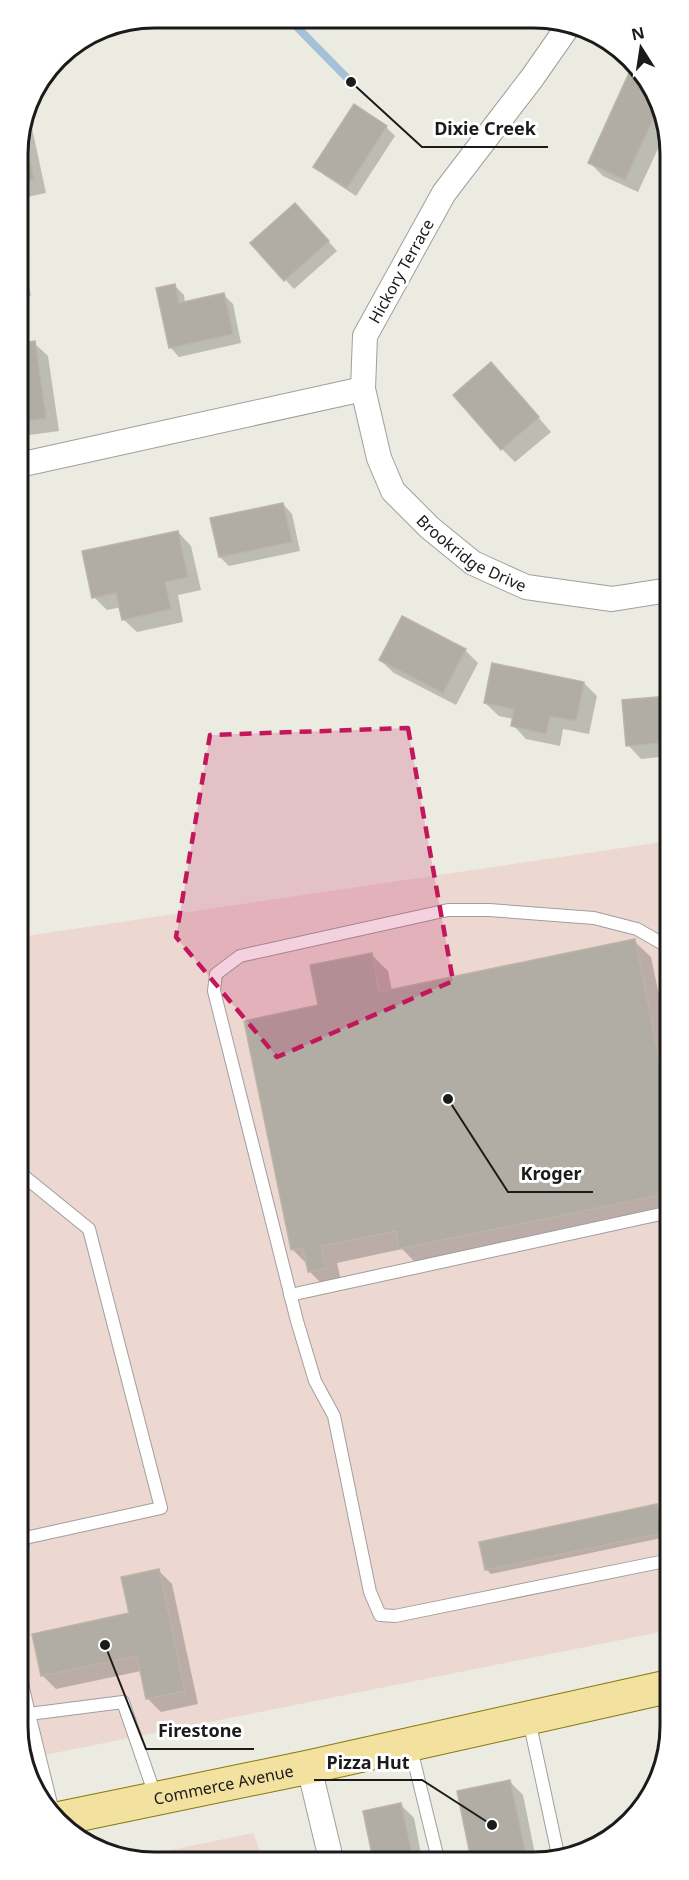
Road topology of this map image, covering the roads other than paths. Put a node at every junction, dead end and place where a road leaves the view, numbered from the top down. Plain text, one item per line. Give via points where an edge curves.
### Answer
1 (564, 32) edge
2 (363, 389) junction
3 (29, 463) edge
4 (660, 591) edge
5 (660, 942) edge
6 (28, 1180) edge
7 (660, 1214) edge
8 (290, 1295) junction
9 (28, 1537) edge
10 (660, 1562) edge
11 (660, 1688) edge
12 (28, 1715) edge
13 (528, 1718) junction
14 (28, 1726) edge
15 (410, 1744) junction
16 (309, 1767) junction
17 (46, 1788) edge
18 (156, 1799) junction
19 (69, 1817) edge
20 (557, 1849) edge
21 (329, 1852) edge
22 (436, 1852) edge

1 - 2 street, Hickory Terrace via 444,193 365,336
2 - 3 street
2 - 4 street, Brookridge Drive via 379,458 393,491 473,563 526,587 612,599
5 - 8 lane via 637,929 594,918 448,910 240,956 216,974 214,991
6 - 9 lane via 89,1229 161,1508
7 - 8 lane
8 - 10 lane via 315,1381 334,1416 370,1592 380,1615 395,1616
11 - 13 main road, Commerce Avenue
12 - 18 lane via 123,1702
13 - 15 main road, Commerce Avenue
13 - 20 lane
14 - 17 lane
15 - 16 main road, Commerce Avenue
15 - 22 lane
16 - 18 main road, Commerce Avenue
16 - 21 street
18 - 19 main road, Commerce Avenue

